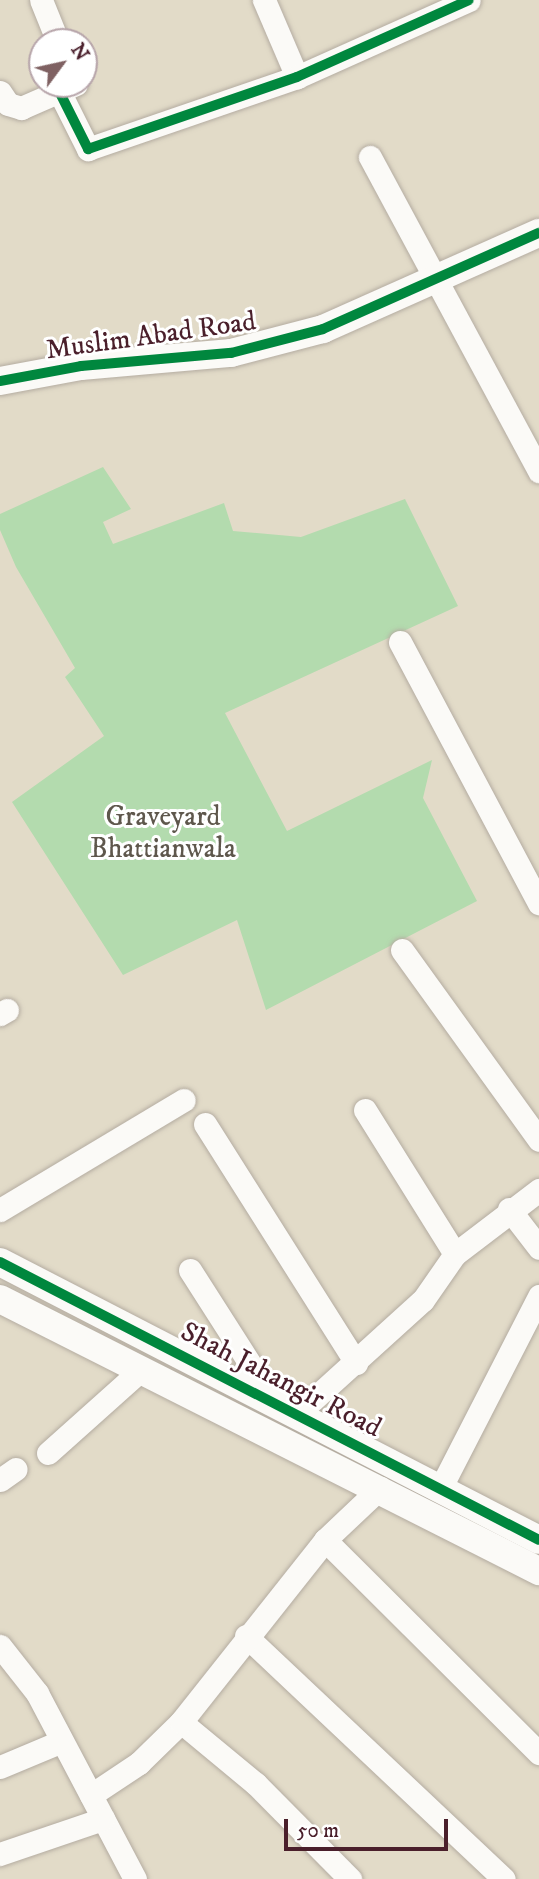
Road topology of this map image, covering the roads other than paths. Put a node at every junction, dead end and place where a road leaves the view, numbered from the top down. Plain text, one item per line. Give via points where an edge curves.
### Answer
1 (41, 0) edge
2 (264, 0) edge
3 (469, 0) edge
4 (52, 28) edge
5 (297, 77) junction
6 (44, 98) edge
7 (71, 98) edge
8 (3, 102) edge
9 (370, 157) dead end
10 (537, 237) edge
11 (436, 278) junction
12 (0, 381) edge
13 (539, 471) edge
14 (400, 642) dead end
15 (539, 904) edge
16 (402, 950) dead end
17 (184, 1100) dead end
18 (365, 1111) dead end
19 (205, 1124) dead end
20 (539, 1140) edge
21 (539, 1190) edge
22 (509, 1209) junction
23 (0, 1210) edge
24 (539, 1248) edge
25 (455, 1254) junction
26 (0, 1262) edge
27 (190, 1270) dead end
28 (539, 1296) edge
29 (0, 1298) edge
30 (356, 1363) junction
31 (142, 1368) junction
32 (260, 1394) junction
33 (296, 1415) junction
34 (48, 1452) dead end
35 (441, 1487) junction
36 (380, 1488) junction
37 (325, 1540) junction
38 (539, 1540) edge
39 (539, 1572) edge
40 (246, 1636) junction
41 (0, 1646) edge
42 (9, 1674) edge
43 (181, 1721) junction
44 (62, 1741) junction
45 (539, 1754) edge
46 (0, 1766) edge
47 (91, 1795) junction
48 (103, 1819) junction
49 (0, 1854) edge
50 (135, 1879) edge
51 (350, 1879) edge
52 (504, 1879) edge

1 - 4 street
2 - 5 street
3 - 5 street
5 - 7 street via 88,149
6 - 8 street via 21,108
9 - 11 street
10 - 11 street, Muslim Abad Road
11 - 12 street, Muslim Abad Road via 323,329 231,353 81,366
11 - 13 street
14 - 15 street
16 - 20 street
17 - 23 street
18 - 25 street
19 - 30 street
21 - 22 street
22 - 24 street
22 - 25 street
25 - 30 street via 423,1300
26 - 32 street, Shah Jahangir Road
27 - 32 street via 259,1377
28 - 35 street
29 - 31 street, Shah Jahangir Road
30 - 33 street
31 - 34 street
31 - 36 street, Shah Jahangir Road
32 - 33 street, Shah Jahangir Road
33 - 35 street, Shah Jahangir Road
35 - 38 street, Shah Jahangir Road
36 - 37 street
36 - 39 street, Shah Jahangir Road
37 - 40 street
37 - 45 street
40 - 43 street
40 - 52 street
41 - 42 street
42 - 44 street
43 - 47 street via 139,1763
43 - 51 street via 256,1784
44 - 46 street
44 - 47 street
47 - 48 street
48 - 49 street
48 - 50 street

